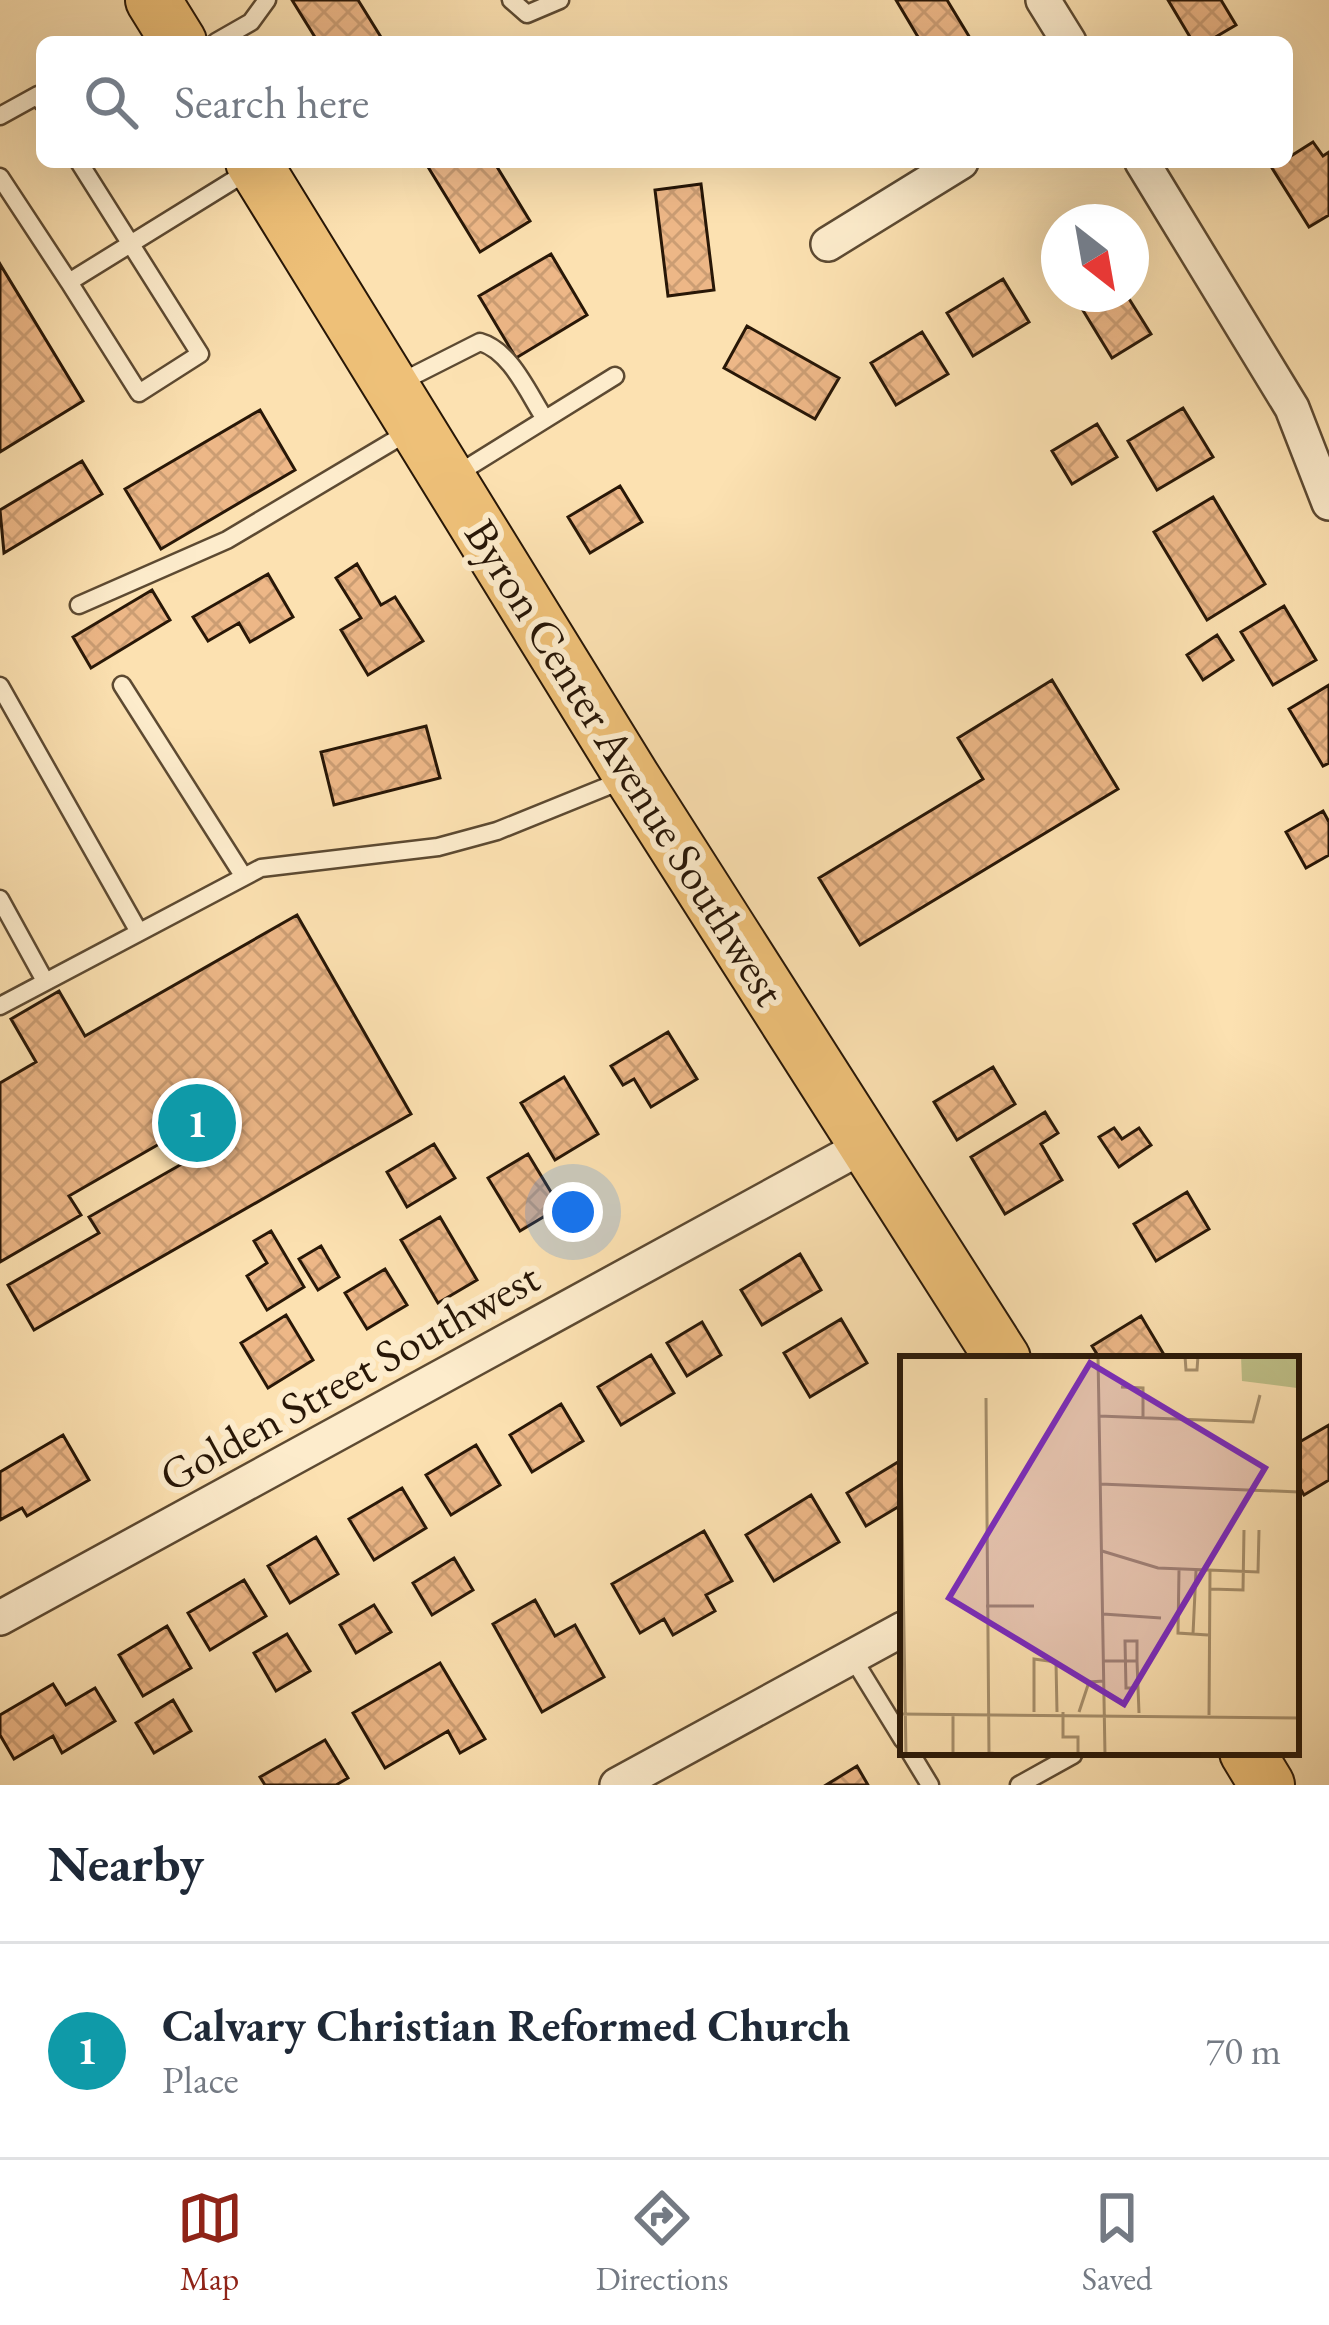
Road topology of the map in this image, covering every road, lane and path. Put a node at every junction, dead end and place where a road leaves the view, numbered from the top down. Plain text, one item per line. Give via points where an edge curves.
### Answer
1 (153, 0) edge
2 (267, 0) edge
3 (512, 0) edge
4 (560, 0) edge
5 (1043, 0) edge
6 (175, 36) edge
7 (226, 36) edge
8 (1065, 36) edge
9 (36, 96) edge
10 (0, 116) edge
11 (84, 168) edge
12 (249, 168) edge
13 (257, 168) edge
14 (952, 168) edge
15 (1146, 168) edge
16 (0, 177) edge
17 (130, 244) junction
18 (828, 244) dead end
19 (68, 282) junction
20 (615, 376) dead end
21 (404, 407) junction
22 (545, 419) junction
23 (448, 480) junction
24 (1329, 503) edge
25 (79, 605) dead end
26 (122, 685) dead end
27 (0, 686) edge
28 (632, 777) junction
29 (244, 878) junction
30 (0, 899) edge
31 (139, 932) junction
32 (45, 981) junction
33 (0, 1006) edge
34 (867, 1144) junction
35 (1001, 1356) edge
36 (0, 1618) edge
37 (900, 1631) edge
38 (852, 1658) junction
39 (900, 1735) edge
40 (912, 1755) edge
41 (1073, 1755) dead end
42 (1249, 1755) edge
43 (617, 1785) edge
44 (930, 1785) edge
45 (1019, 1785) edge
46 (1267, 1785) edge

1 - 6 main road
2 - 7 lane
3 - 4 lane via 527,14
5 - 8 street
9 - 10 lane
11 - 17 lane
12 - 17 lane
13 - 21 main road, Byron Center Avenue Southwest
14 - 18 street
15 - 24 street via 1292,408
16 - 19 lane
17 - 19 lane
17 - 19 lane via 200,354 139,393
20 - 22 lane
21 - 22 lane via 480,342 509,364
21 - 23 main road, Byron Center Avenue Southwest
21 - 25 lane via 227,540
22 - 23 lane
23 - 28 main road, Byron Center Avenue Southwest
26 - 29 lane
27 - 31 lane
28 - 29 lane via 497,832 261,868
28 - 34 main road, Byron Center Avenue Southwest
29 - 31 lane
30 - 32 lane
31 - 32 lane
32 - 33 lane
34 - 35 main road, Byron Center Avenue Southwest
34 - 36 street, Golden Street Southwest
37 - 38 street
38 - 39 lane
38 - 43 street
40 - 44 lane
41 - 45 lane
42 - 46 main road

